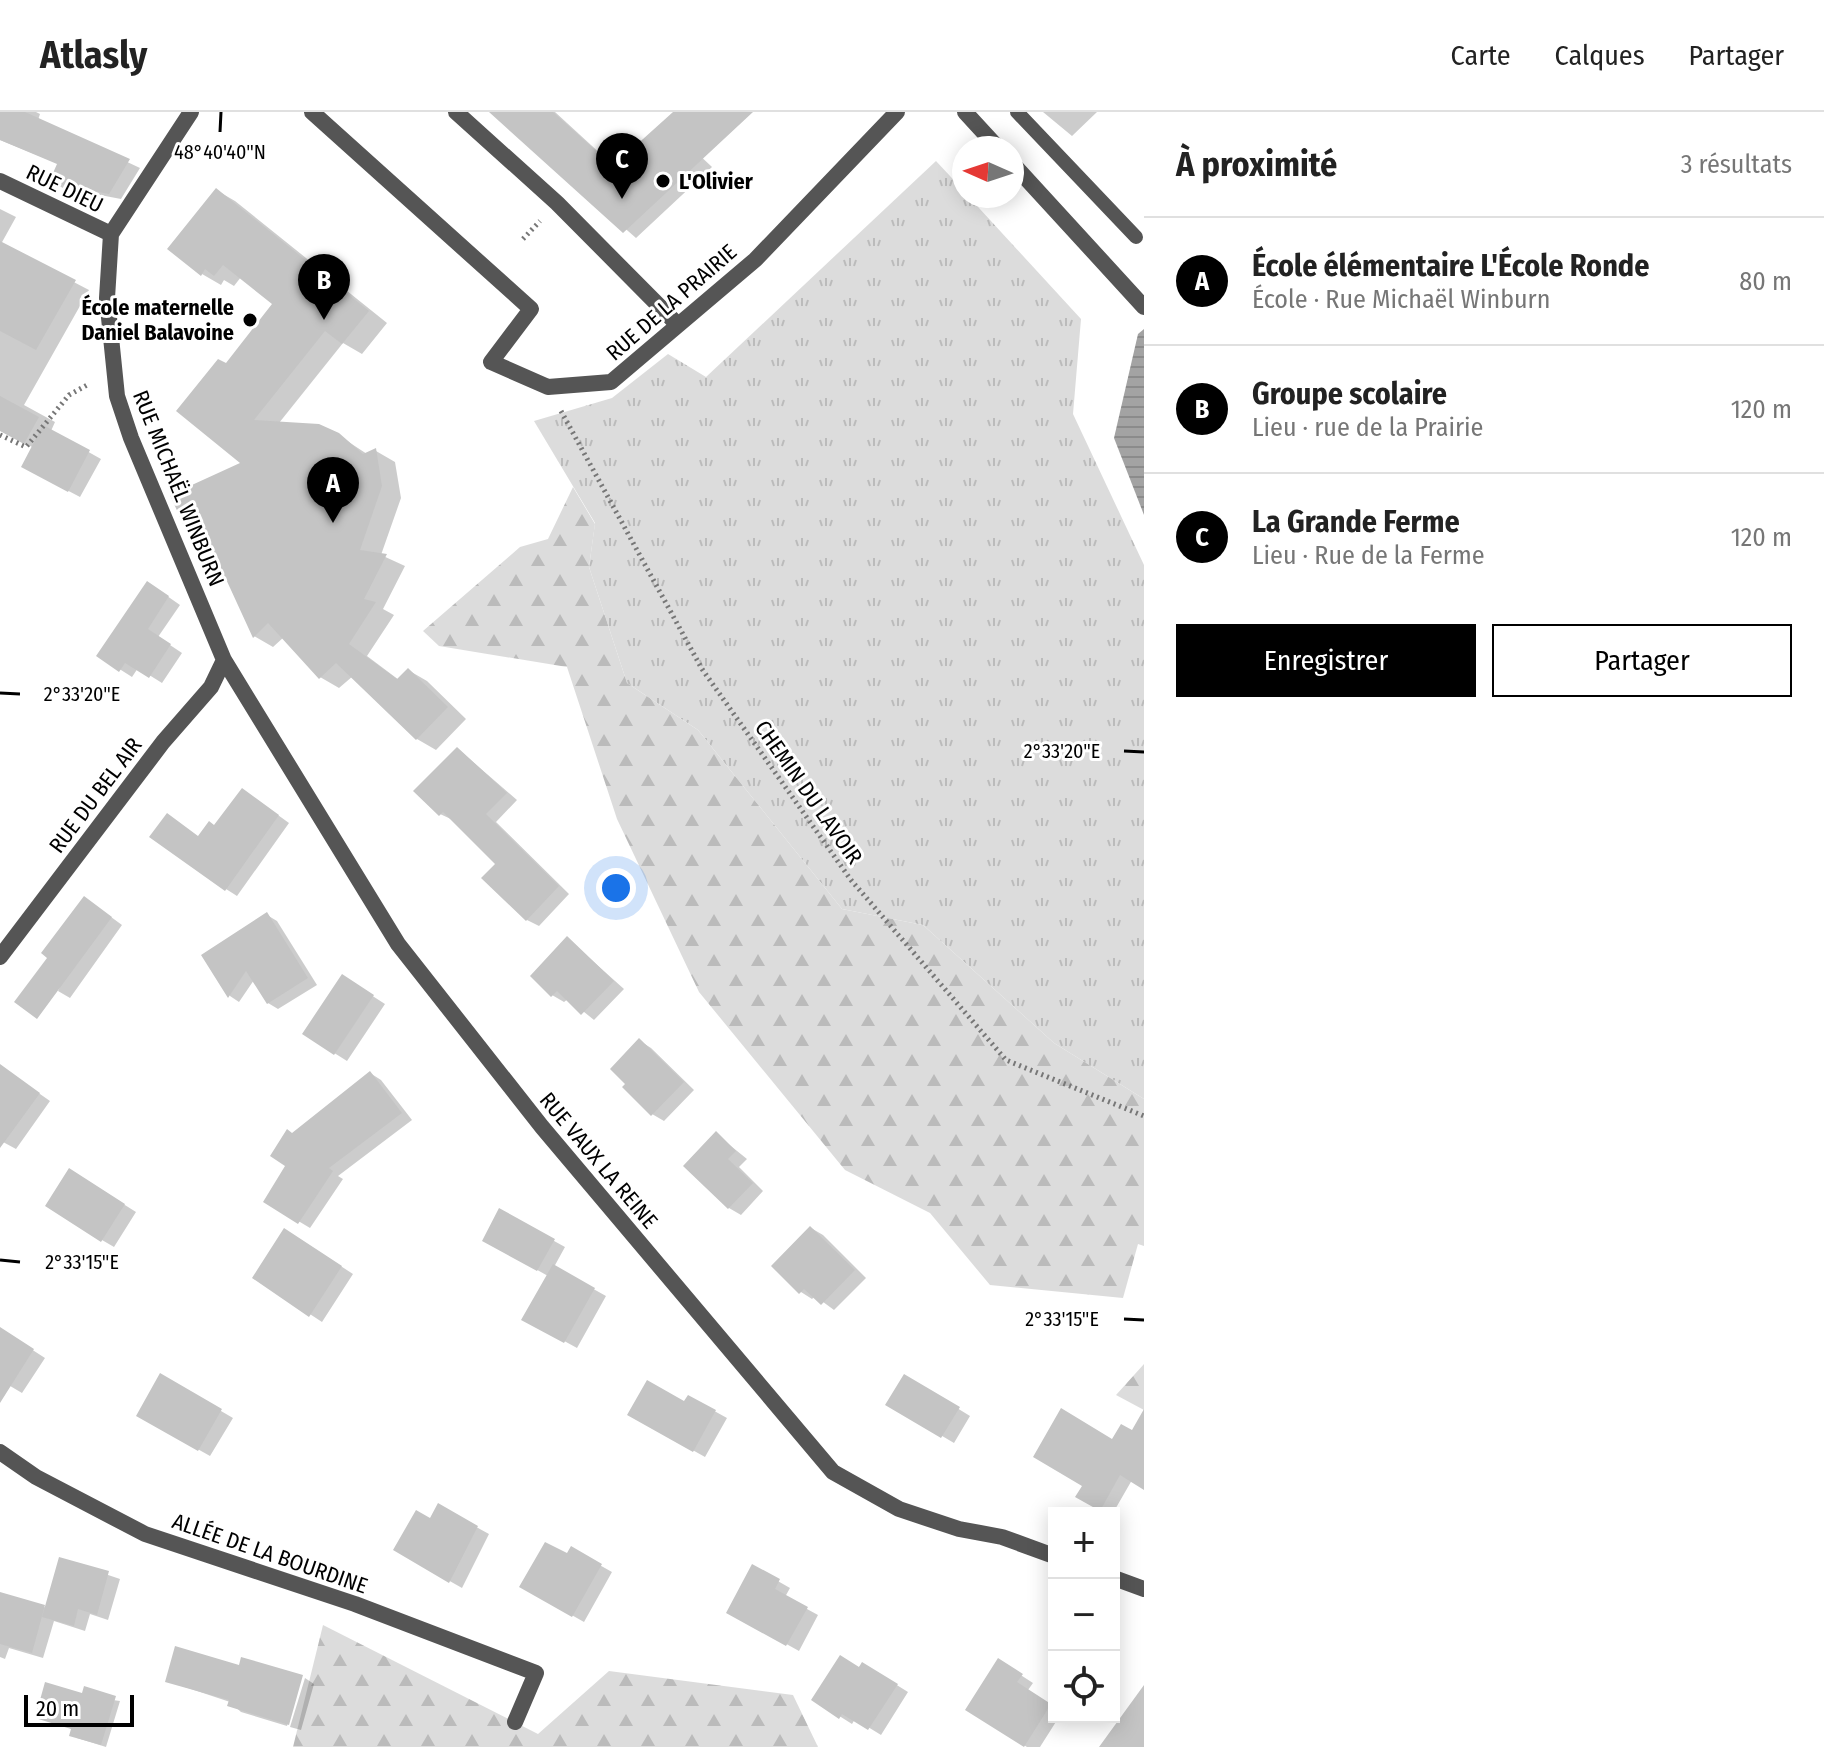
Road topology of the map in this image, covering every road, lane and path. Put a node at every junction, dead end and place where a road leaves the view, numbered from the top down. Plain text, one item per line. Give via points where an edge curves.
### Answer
1 (191, 112) edge
2 (312, 112) edge
3 (456, 112) edge
4 (897, 112) edge
5 (965, 112) edge
6 (1017, 112) edge
7 (987, 136) edge
8 (1024, 176) edge
9 (0, 181) edge
10 (111, 234) junction
11 (1136, 237) dead end
12 (1144, 307) edge
13 (677, 324) junction
14 (114, 373) junction
15 (548, 387) junction
16 (0, 435) edge
17 (224, 660) junction
18 (0, 957) edge
19 (1144, 1116) edge
20 (0, 1452) edge
21 (1048, 1554) edge
22 (1117, 1579) edge
23 (1144, 1589) edge
24 (515, 1722) dead end

1 - 10 street, RUE MICHAËL WINBURN
2 - 15 street, RUE DE LA PRAIRIE via 531,309 491,362
3 - 13 street via 557,203
4 - 13 street, RUE DE LA PRAIRIE via 755,260
5 - 7 street
6 - 11 lane
8 - 12 street
9 - 10 street, RUE DIEU
10 - 14 street, RUE MICHAËL WINBURN via 107,298
13 - 15 street, RUE DE LA PRAIRIE via 611,382
14 - 16 path via 69,395 26,447
14 - 17 street, RUE MICHAËL WINBURN via 131,438
15 - 19 path, CHEMIN DU LAVOIR via 702,669 851,880 1006,1060
17 - 18 street, RUE DU BEL AIR via 211,687
17 - 21 street, RUE VAUX LA REINE via 398,944 542,1127 833,1472 899,1509
20 - 24 street, ALLÉE DE LA BOURDINE via 36,1477 145,1534 355,1604 536,1673
22 - 23 street

